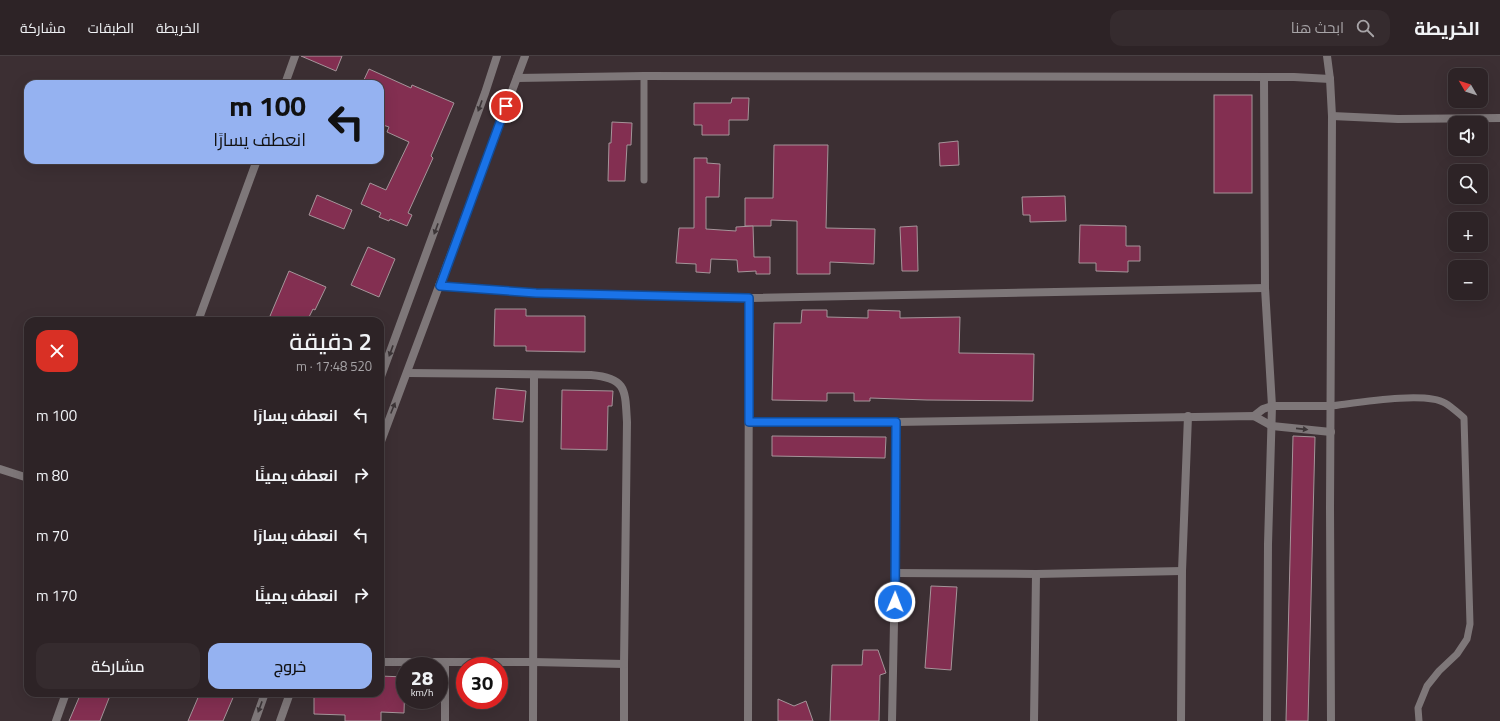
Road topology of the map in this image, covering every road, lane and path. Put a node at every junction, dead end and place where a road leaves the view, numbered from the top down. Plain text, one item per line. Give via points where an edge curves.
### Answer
1 (295, 56) edge
2 (496, 56) edge
3 (526, 56) edge
4 (1327, 56) edge
5 (644, 76) junction
6 (517, 78) junction
7 (1264, 78) junction
8 (1330, 79) junction
9 (286, 80) edge
10 (1332, 116) junction
11 (1500, 118) edge
12 (256, 164) edge
13 (644, 180) dead end
14 (440, 286) junction
15 (1265, 288) junction
16 (749, 298) junction
17 (199, 317) edge
18 (384, 368) edge
19 (408, 373) junction
20 (534, 375) junction
21 (1272, 406) junction
22 (1331, 406) junction
23 (1188, 416) junction
24 (1254, 416) junction
25 (749, 422) junction
26 (896, 422) junction
27 (1272, 426) junction
28 (1331, 432) junction
29 (384, 434) edge
30 (0, 469) edge
31 (24, 477) edge
32 (1182, 572) junction
33 (895, 573) junction
34 (1036, 574) junction
35 (384, 662) edge
36 (396, 662) edge
37 (533, 662) junction
38 (448, 663) edge
39 (624, 664) junction
40 (65, 697) edge
41 (264, 697) edge
42 (289, 697) edge
43 (445, 709) edge
44 (56, 721) edge
45 (255, 721) edge
46 (280, 721) edge
47 (445, 721) edge
48 (534, 721) edge
49 (624, 721) edge
50 (748, 721) edge
51 (892, 721) edge
52 (1034, 721) edge
53 (1181, 721) edge
54 (1267, 721) edge
55 (1331, 721) edge
56 (1419, 721) edge

1 - 9 street
2 -> 18 street via 480,108
3 - 6 street
4 - 8 street
5 - 6 street
5 - 7 street
5 - 13 lane
6 - 14 street
7 - 8 street
7 - 15 street
8 - 10 street
10 - 11 street via 1398,119
10 - 22 street
12 - 17 street
14 - 16 street via 536,293
14 - 19 street
15 - 16 street
15 - 21 street
16 - 25 street
19 - 20 street
29 -> 19 street
20 - 37 street
20 - 39 street via 606,376 618,383 625,393 627,422
21 - 22 street
21 - 24 street
21 - 27 street
22 - 28 street
22 - 56 lane via 1376,400 1424,398 1444,402 1464,418 1470,624 1467,639 1427,686 1418,708
23 - 24 street
23 - 26 street
23 - 32 street
24 - 27 street
25 - 26 street
25 - 50 street
26 - 33 street
27 -> 28 street
27 - 54 street
28 - 55 street
30 - 31 street
32 - 34 street
32 - 53 street
33 - 34 street
33 - 51 street
34 - 52 street
35 - 36 street
37 - 38 street
37 - 39 street
37 - 48 street
39 - 49 street
40 - 44 street
41 -> 45 street
42 - 46 street
43 - 47 street

